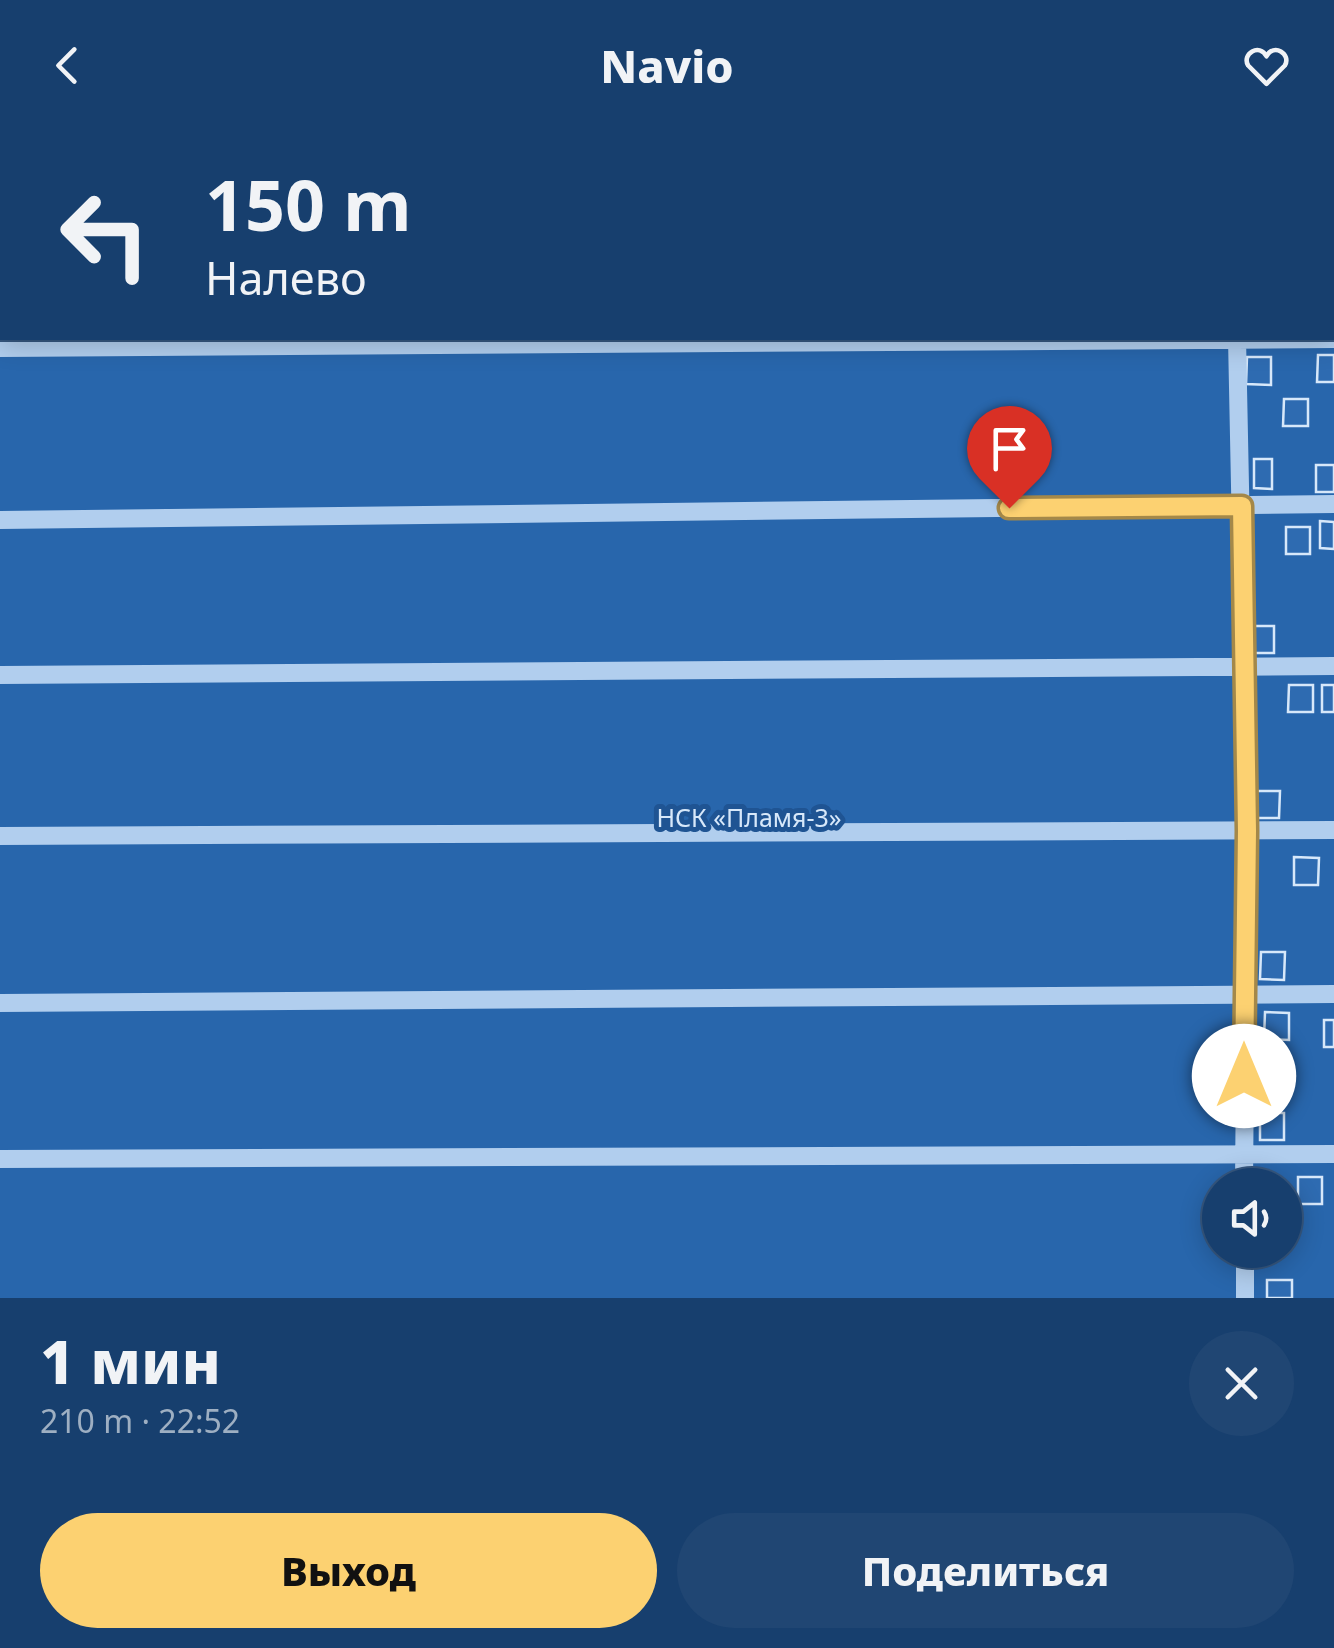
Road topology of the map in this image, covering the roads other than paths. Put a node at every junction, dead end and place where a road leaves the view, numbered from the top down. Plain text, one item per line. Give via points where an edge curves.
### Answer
1 (1100, 340) edge
2 (1237, 340) edge
3 (0, 348) edge
4 (1334, 504) edge
5 (1242, 506) junction
6 (0, 520) edge
7 (1334, 666) edge
8 (1242, 668) junction
9 (0, 675) edge
10 (1334, 830) edge
11 (1247, 831) junction
12 (0, 836) edge
13 (1334, 994) edge
14 (1244, 996) junction
15 (0, 1003) edge
16 (1334, 1154) edge
17 (1244, 1155) junction
18 (0, 1158) edge
19 (1244, 1168) edge
20 (1245, 1268) edge
21 (1246, 1298) edge

1 - 3 street
2 - 5 street
4 - 5 street
5 - 6 street
5 - 8 street
7 - 8 street
8 - 9 street
8 - 11 street
10 - 11 street
11 - 12 street
11 - 14 street
13 - 14 street
14 - 15 street
14 - 17 street
16 - 17 street
17 - 18 street
17 - 19 street
20 - 21 street

